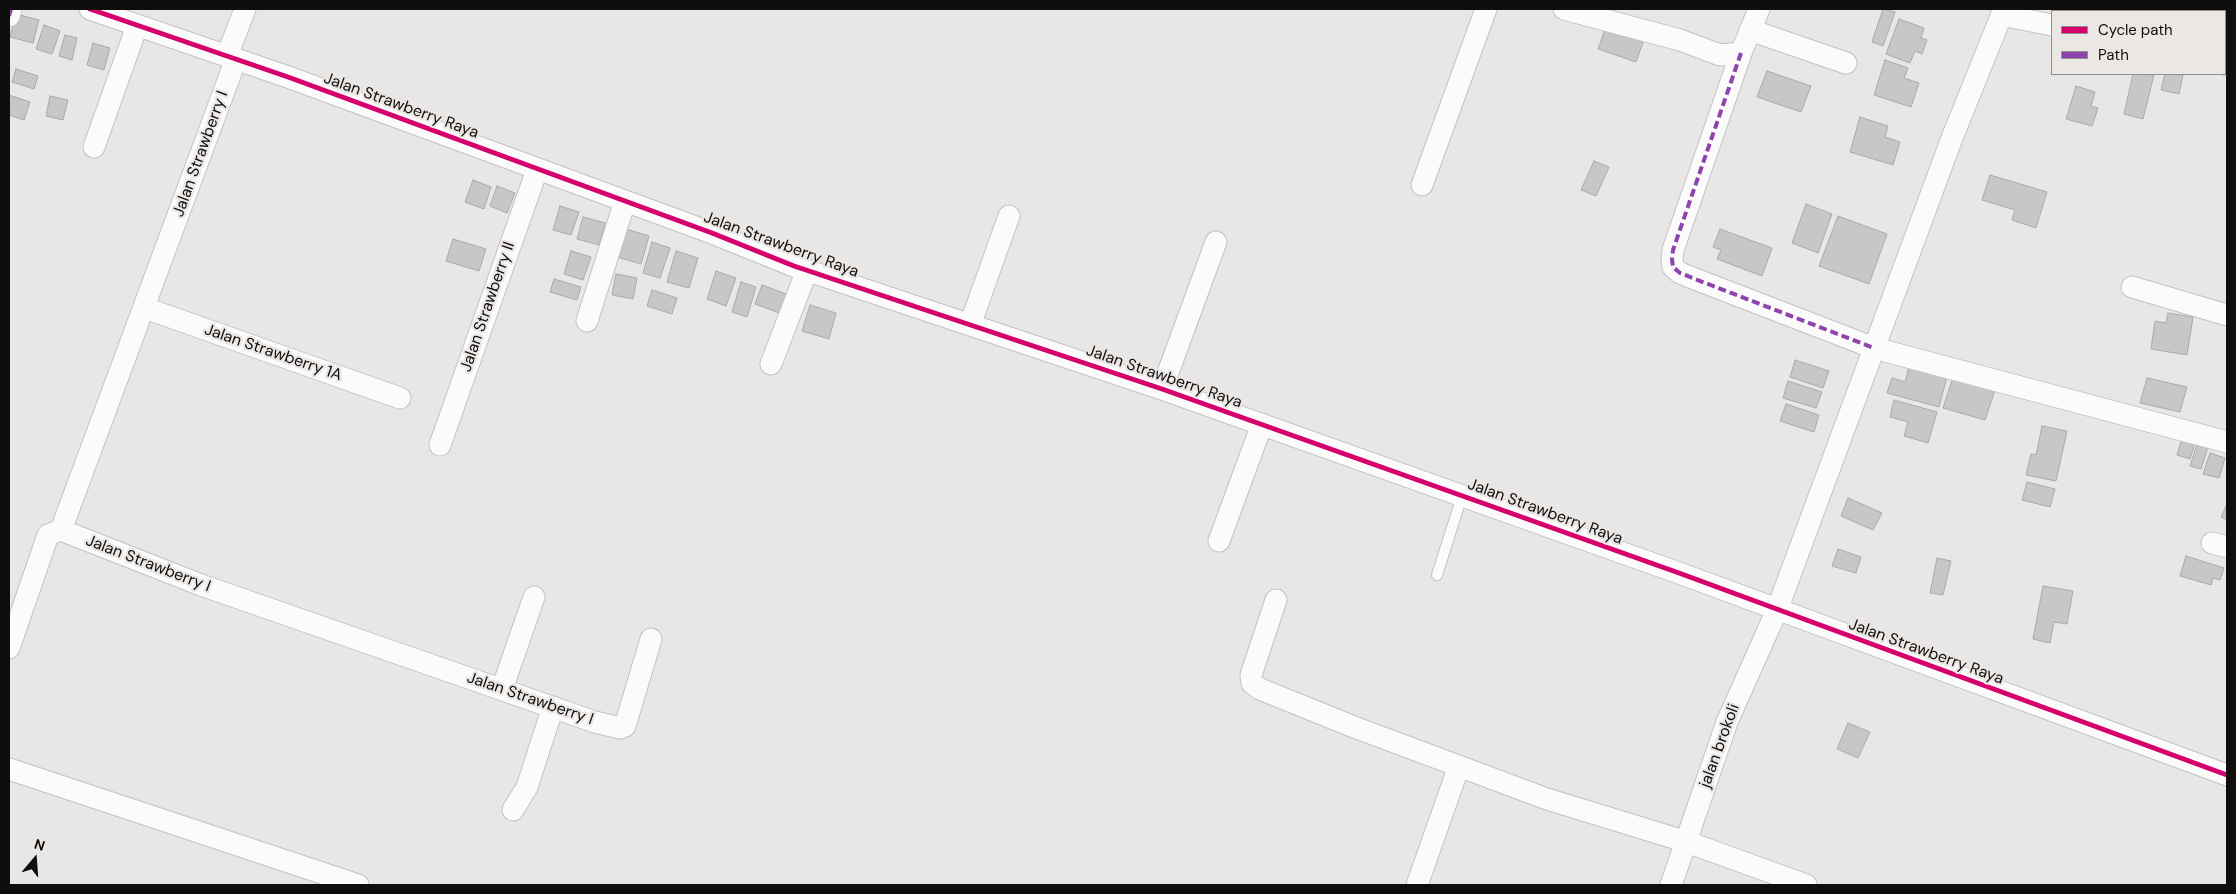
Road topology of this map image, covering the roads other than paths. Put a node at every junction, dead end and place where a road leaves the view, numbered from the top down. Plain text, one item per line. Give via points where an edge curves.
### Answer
1 (11, 9) edge
2 (90, 9) edge
3 (245, 9) edge
4 (1486, 9) edge
5 (1564, 9) edge
6 (1759, 9) edge
7 (2003, 12) edge
8 (9, 16) edge
9 (2051, 25) edge
10 (137, 26) junction
11 (1750, 30) junction
12 (1741, 53) junction
13 (231, 58) junction
14 (1846, 63) dead end
15 (94, 147) dead end
16 (537, 170) junction
17 (1422, 185) dead end
18 (625, 201) junction
19 (1009, 216) dead end
20 (1216, 242) dead end
21 (807, 270) junction
22 (2132, 287) dead end
23 (145, 308) junction
24 (2227, 315) edge
25 (587, 321) dead end
26 (970, 325) junction
27 (1874, 348) junction
28 (771, 364) dead end
29 (1162, 389) junction
30 (400, 398) dead end
31 (1262, 424) junction
32 (2227, 442) edge
33 (440, 444) dead end
34 (1462, 496) junction
35 (61, 530) junction
36 (1219, 541) dead end
37 (1437, 575) dead end
38 (534, 597) dead end
39 (1276, 600) dead end
40 (1777, 610) junction
41 (651, 639) dead end
42 (9, 648) edge
43 (502, 689) junction
44 (553, 707) junction
45 (1459, 766) junction
46 (2225, 768) edge
47 (9, 769) edge
48 (513, 810) dead end
49 (1687, 842) junction
50 (358, 885) edge
51 (1417, 885) edge
52 (1671, 885) edge
53 (1806, 885) edge

1 - 8 street
2 - 10 street, Jalan Strawberry Raya
3 - 13 street, Jalan Strawberry I
4 - 17 street
5 - 12 street via 1680,40 1720,55
6 - 11 street
7 - 9 street
7 - 27 street, jalan brokoli
10 - 13 street, Jalan Strawberry Raya
10 - 15 street
11 - 12 street
11 - 14 street
12 - 27 street via 1673,250 1673,266 1680,273
13 - 16 street, Jalan Strawberry Raya
13 - 23 street, Jalan Strawberry I
16 - 18 street, Jalan Strawberry Raya
16 - 33 street, Jalan Strawberry II
18 - 21 street, Jalan Strawberry Raya
18 - 25 street
19 - 26 street
20 - 29 street
21 - 26 street, Jalan Strawberry Raya
21 - 28 street
22 - 24 street
23 - 30 street, Jalan Strawberry 1A
23 - 35 street, Jalan Strawberry I
26 - 29 street, Jalan Strawberry Raya
27 - 32 street
27 - 40 street, jalan brokoli
29 - 31 street, Jalan Strawberry Raya
31 - 34 street, Jalan Strawberry Raya
31 - 36 street
34 - 37 lane
34 - 40 street, Jalan Strawberry Raya
35 - 42 street via 48,535
35 - 43 street, Jalan Strawberry I via 201,585
38 - 43 street
39 - 45 street via 1251,676 1252,683 1260,689
40 - 46 street, Jalan Strawberry Raya
40 - 49 street, jalan brokoli via 1727,722
41 - 44 street, Jalan Strawberry I via 625,726 606,726
43 - 44 street, Jalan Strawberry I
44 - 48 street via 527,787
45 - 49 street via 1547,799
45 - 51 street
47 - 50 street
49 - 52 street, jalan brokoli
49 - 53 street

